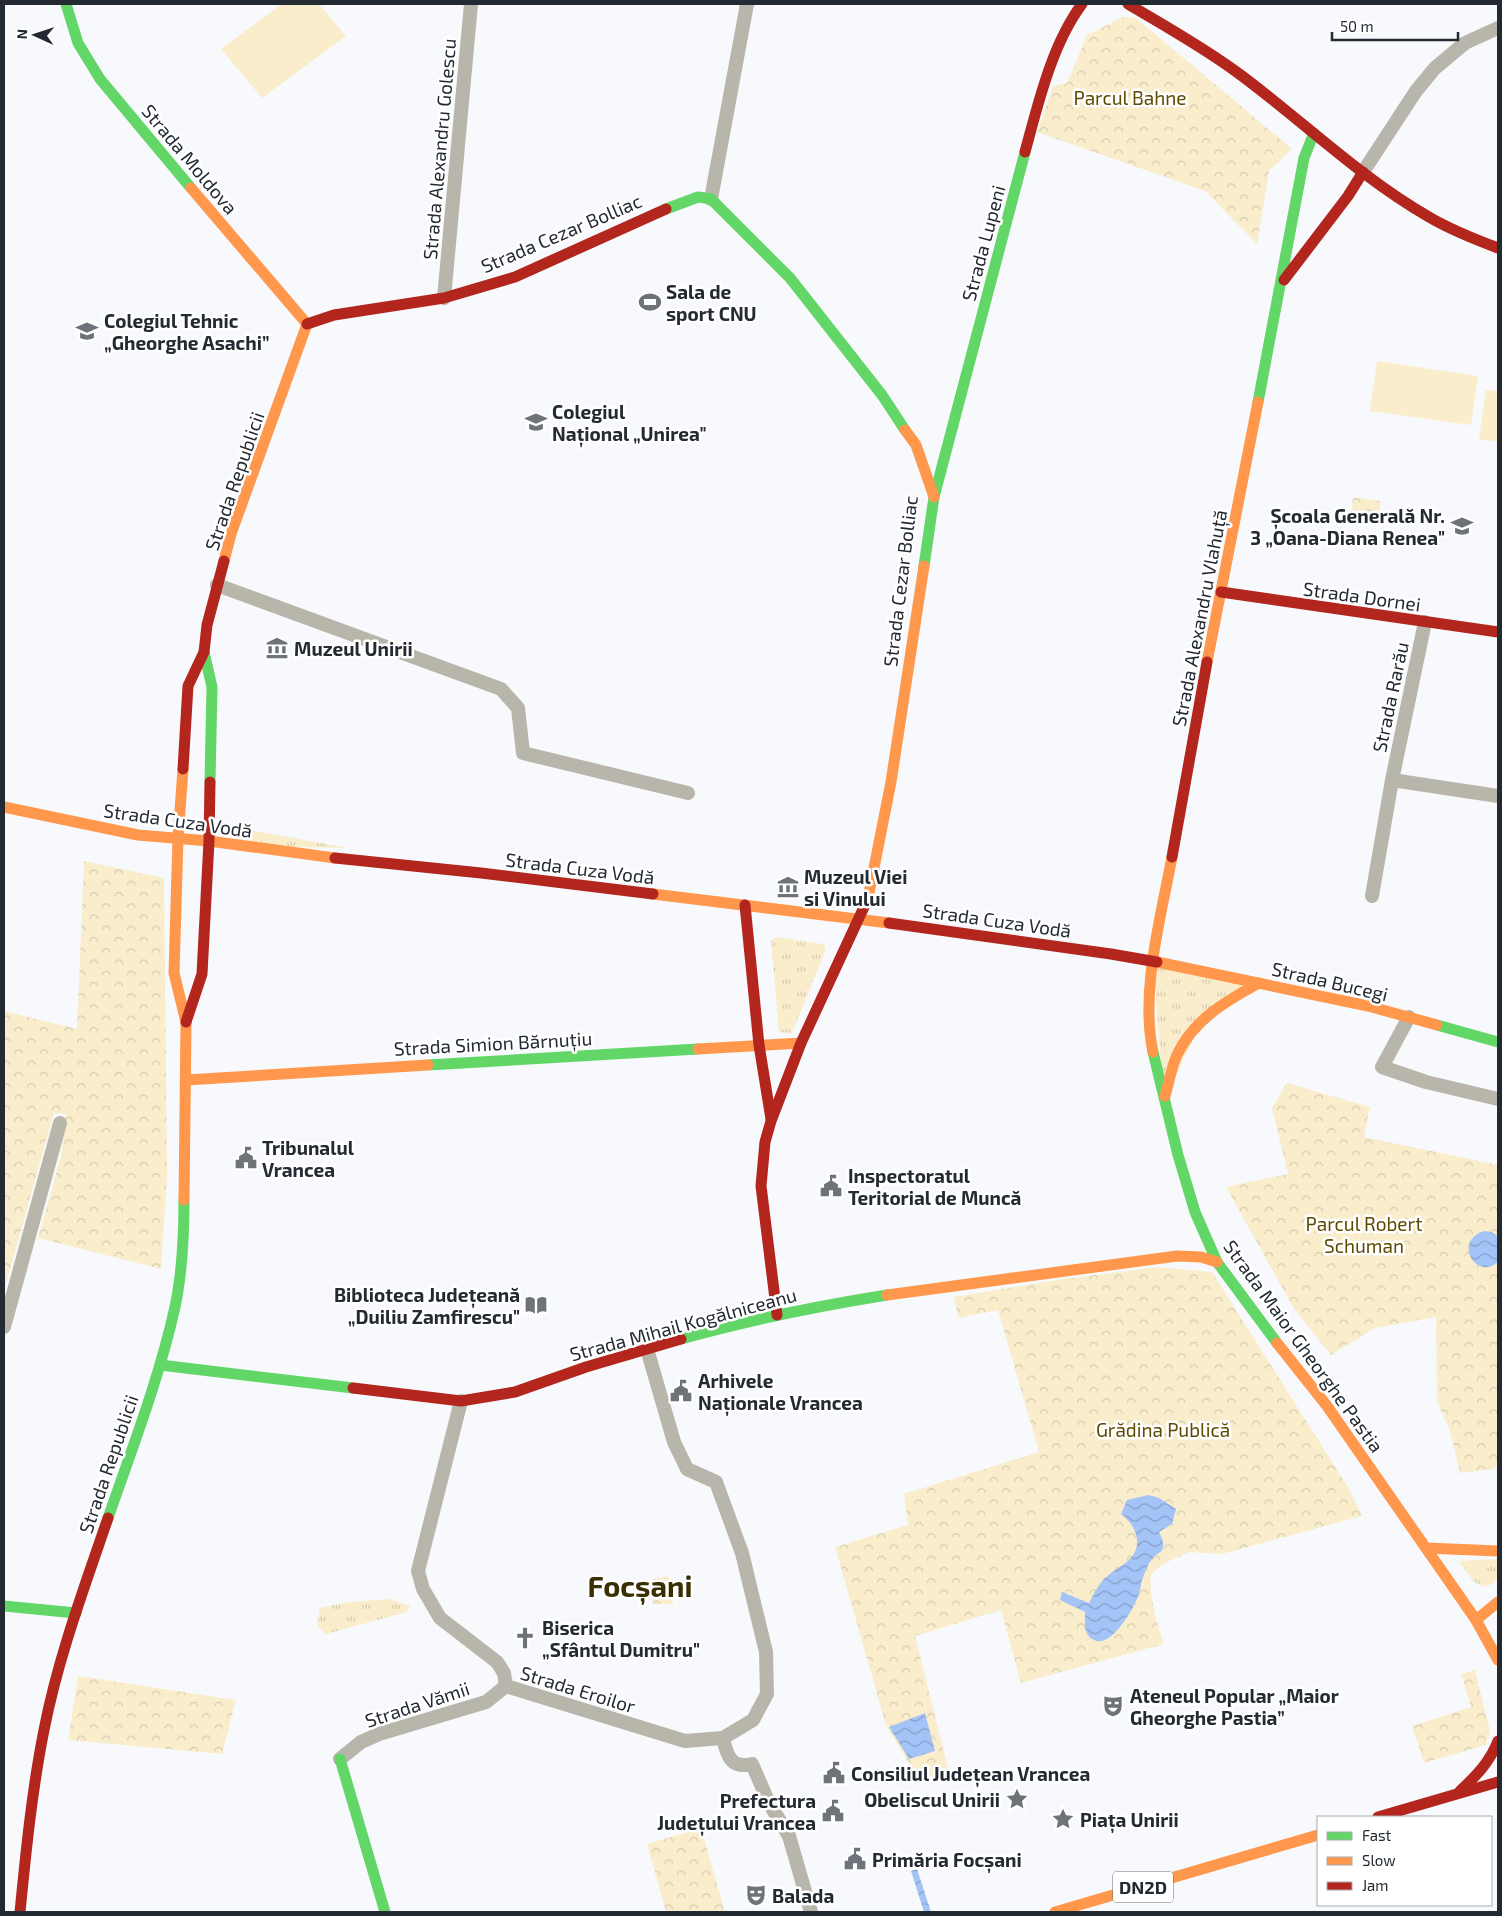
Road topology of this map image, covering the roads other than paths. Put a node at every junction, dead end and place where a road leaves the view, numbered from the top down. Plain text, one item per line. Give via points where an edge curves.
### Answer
1 (66, 4) edge
2 (471, 4) edge
3 (747, 4) edge
4 (1082, 4) edge
5 (1128, 4) edge
6 (1498, 28) edge
7 (1314, 133) junction
8 (1363, 172) junction
9 (711, 199) junction
10 (1498, 248) edge
11 (1282, 282) junction
12 (444, 298) junction
13 (307, 324) junction
14 (934, 497) junction
15 (217, 586) junction
16 (1222, 592) junction
17 (1425, 622) junction
18 (1498, 632) edge
19 (204, 652) junction
20 (1392, 780) junction
21 (688, 793) dead end
22 (1498, 796) edge
23 (4, 807) edge
24 (178, 838) junction
25 (209, 841) junction
26 (1372, 896) dead end
27 (745, 906) junction
28 (859, 920) junction
29 (1153, 962) junction
30 (1259, 983) junction
31 (1409, 1017) junction
32 (186, 1022) junction
33 (1498, 1042) edge
34 (801, 1043) junction
35 (759, 1045) junction
36 (186, 1080) junction
37 (1498, 1099) edge
38 (1164, 1100) junction
39 (771, 1121) junction
40 (60, 1123) dead end
41 (1217, 1262) junction
42 (777, 1315) junction
43 (4, 1327) edge
44 (647, 1349) junction
45 (160, 1365) junction
46 (461, 1401) junction
47 (1426, 1548) junction
48 (1498, 1551) edge
49 (1498, 1602) edge
50 (4, 1606) edge
51 (76, 1613) junction
52 (1476, 1620) junction
53 (1498, 1660) edge
54 (506, 1686) junction
55 (723, 1738) junction
56 (1498, 1741) edge
57 (340, 1759) joint
58 (1498, 1782) edge
59 (1458, 1793) junction
60 (1381, 1816) edge
61 (1317, 1835) edge
62 (20, 1912) edge
63 (385, 1912) edge
64 (811, 1912) edge
65 (1056, 1912) edge

1 - 13 street, Strada Moldova via 78,43 100,79
2 - 12 street, Strada Alexandru Golescu
3 - 9 street
4 - 14 street, Strada Lupeni via 1069,21 1041,92
5 - 7 street via 1236,72
6 - 8 street via 1465,43 1435,68 1416,91
7 - 8 street
7 - 11 street, Strada Alexandru Vlahuță via 1304,158
8 - 10 street via 1426,216 1477,242
8 - 11 street, Strada Alexandru Vlahuță
9 - 12 street, Strada Cezar Bolliac via 698,197 678,204 515,277
9 - 14 street, Strada Cezar Bolliac via 790,278 882,395 916,445
11 - 16 street, Strada Alexandru Vlahuță
12 - 13 street, Strada Cezar Bolliac via 334,315
13 - 15 street, Strada Republicii via 231,534
14 - 28 street, Strada Cezar Bolliac via 891,782 869,893
15 - 19 street, Strada Republicii
15 - 21 street via 501,689 518,708 523,754
16 - 17 street, Strada Dornei
16 - 29 street, Strada Alexandru Vlahuță
17 - 18 street, Strada Dornei
17 - 20 street, Strada Rarău
19 - 24 street, Strada Republicii via 188,686
19 - 25 street, Strada Republicii via 212,687
20 - 22 street, Strada Rarău
20 - 26 street, Strada Rarău
23 - 24 street, Strada Cuza Vodă via 138,835
24 - 25 street, Strada Cuza Vodă
24 - 32 street, Strada Republicii via 174,973
25 - 27 street, Strada Cuza Vodă
25 - 32 street, Strada Republicii via 202,974
27 - 28 street, Strada Cuza Vodă
27 - 35 street
28 - 29 street, Strada Cuza Vodă
28 - 34 street, Strada Cezar Bolliac
29 - 30 street, Strada Bucegi
29 - 38 street, Strada Maior Gheorghe Pastia via 1150,993 1152,1046
30 - 31 street, Strada Bucegi
30 - 38 street via 1226,1000 1190,1033 1177,1055
31 - 33 street, Strada Bucegi
31 - 37 street via 1382,1067 1426,1082
32 - 36 street, Strada Republicii
34 - 35 street, Strada Simion Bărnuțiu
34 - 39 street, Strada Cezar Bolliac
35 - 36 street, Strada Simion Bărnuțiu
35 - 39 street
36 - 45 street, Strada Republicii via 181,1263 175,1305
38 - 41 street, Strada Maior Gheorghe Pastia via 1195,1212
39 - 42 street, Strada Cezar Bolliac via 765,1142 761,1186
40 - 43 street
41 - 42 street, Strada Mihail Kogălniceanu via 1202,1257 1177,1256 924,1290
41 - 47 street, Strada Maior Gheorghe Pastia via 1327,1406
42 - 44 street, Strada Mihail Kogălniceanu
44 - 46 street, Strada Mihail Kogălniceanu via 515,1392
44 - 55 street, Strada Eroilor via 674,1442 687,1469 716,1482 742,1553 766,1652 767,1694 753,1720
45 - 46 street, Strada Mihail Kogălniceanu
45 - 51 street, Strada Republicii
46 - 54 street, Strada Eroilor via 418,1571 423,1589 440,1618 497,1662 504,1673
47 - 48 street
47 - 52 street, Strada Maior Gheorghe Pastia
49 - 52 street
50 - 51 street
51 - 62 street, Strada Republicii via 44,1730 27,1839
52 - 53 street, Strada Maior Gheorghe Pastia
54 - 55 street, Strada Eroilor via 685,1741
54 - 57 street, Strada Vămii via 486,1702 379,1734 361,1742
55 - 64 street via 727,1754 734,1764 752,1764 789,1836
56 - 59 street via 1479,1775
57 - 63 street
58 - 59 street
59 - 60 street
61 - 65 street, DN2D

